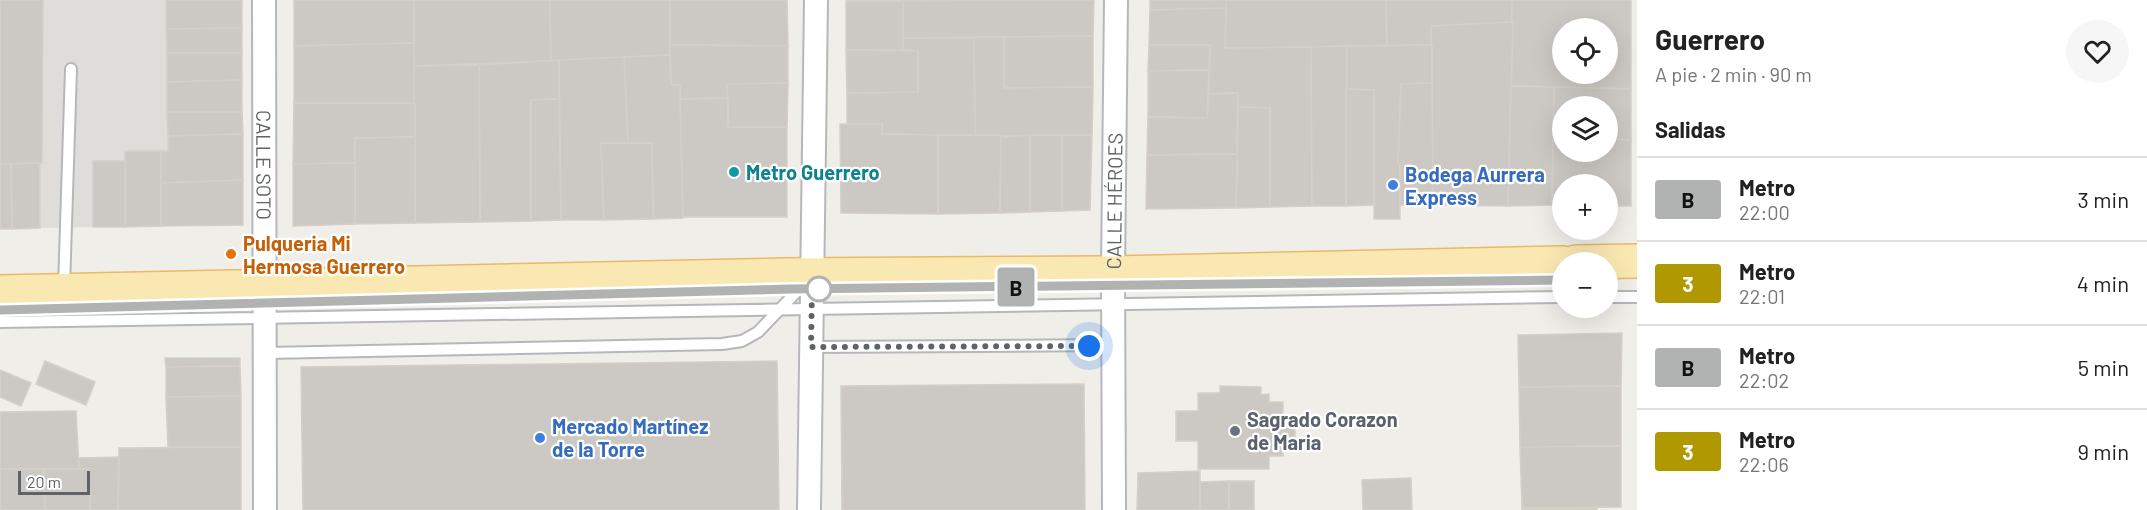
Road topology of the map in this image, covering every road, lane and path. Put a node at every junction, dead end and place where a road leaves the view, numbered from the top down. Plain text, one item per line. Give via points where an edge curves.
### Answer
1 (264, 0) edge
2 (816, 0) edge
3 (1116, 0) edge
4 (71, 69) dead end
5 (1618, 261) edge
6 (1637, 261) edge
7 (1552, 264) edge
8 (812, 275) junction
9 (1113, 289) junction
10 (63, 291) junction
11 (0, 292) edge
12 (1552, 297) edge
13 (1618, 297) edge
14 (1637, 297) edge
15 (264, 301) junction
16 (781, 308) junction
17 (812, 308) junction
18 (0, 322) edge
19 (1113, 345) junction
20 (811, 347) junction
21 (265, 353) junction
22 (265, 510) edge
23 (809, 510) edge
24 (1113, 510) edge

1 - 15 street, CALLE SOTO
2 - 8 street
3 - 9 street, CALLE HÉROES
4 - 10 lane
5 - 6 main road
7 - 9 main road
8 - 9 main road
8 - 15 main road
8 - 16 lane
8 - 17 street
9 - 12 lane
9 - 17 lane
9 - 19 street, CALLE HÉROES
10 - 11 main road
10 - 15 main road
13 - 14 lane
15 - 16 lane
15 - 18 lane
15 - 21 street, CALLE SOTO
16 - 17 lane
16 - 21 lane via 758,332 742,341 722,344
17 - 20 street
19 - 20 lane
19 - 24 street, CALLE HÉROES
20 - 23 street
21 - 22 street, CALLE SOTO

